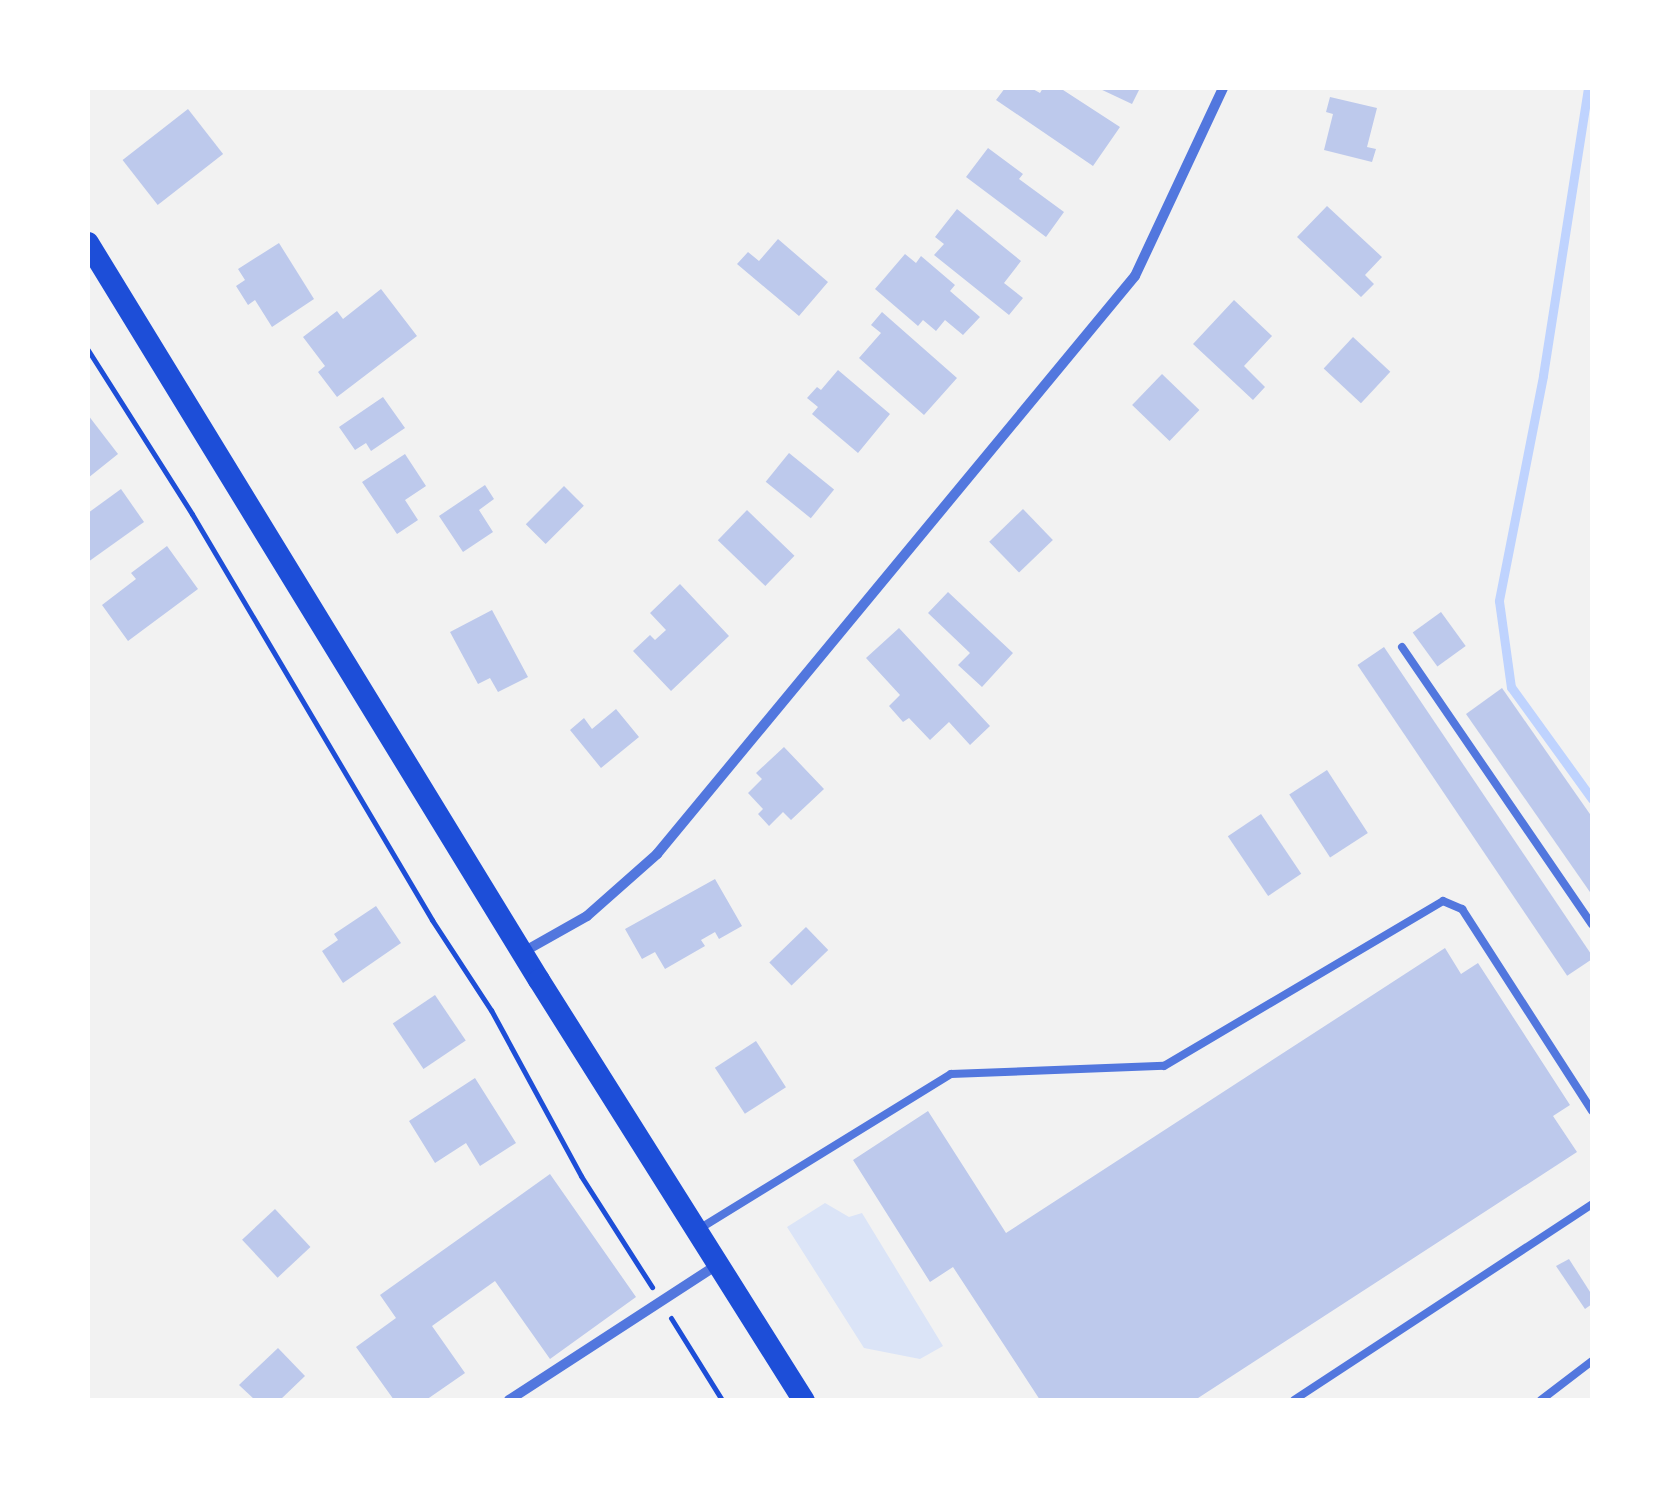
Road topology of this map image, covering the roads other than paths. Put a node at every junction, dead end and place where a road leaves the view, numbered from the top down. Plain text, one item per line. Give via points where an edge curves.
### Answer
1 (1224, 88) edge
2 (88, 243) edge
3 (1402, 647) dead end
4 (1592, 924) edge
5 (524, 951) junction
6 (1592, 1111) edge
7 (1592, 1204) edge
8 (696, 1232) junction
9 (718, 1265) junction
10 (1592, 1361) edge
11 (509, 1400) edge
12 (804, 1400) edge
13 (1294, 1400) edge
14 (1541, 1400) edge

1 - 5 street via 1135,276 656,854 586,916
2 - 5 main road
3 - 4 lane
5 - 8 main road
6 - 8 lane via 1462,909 1443,902 1164,1066 951,1074
7 - 13 lane
8 - 9 main road
9 - 11 street
9 - 12 main road
10 - 14 lane

